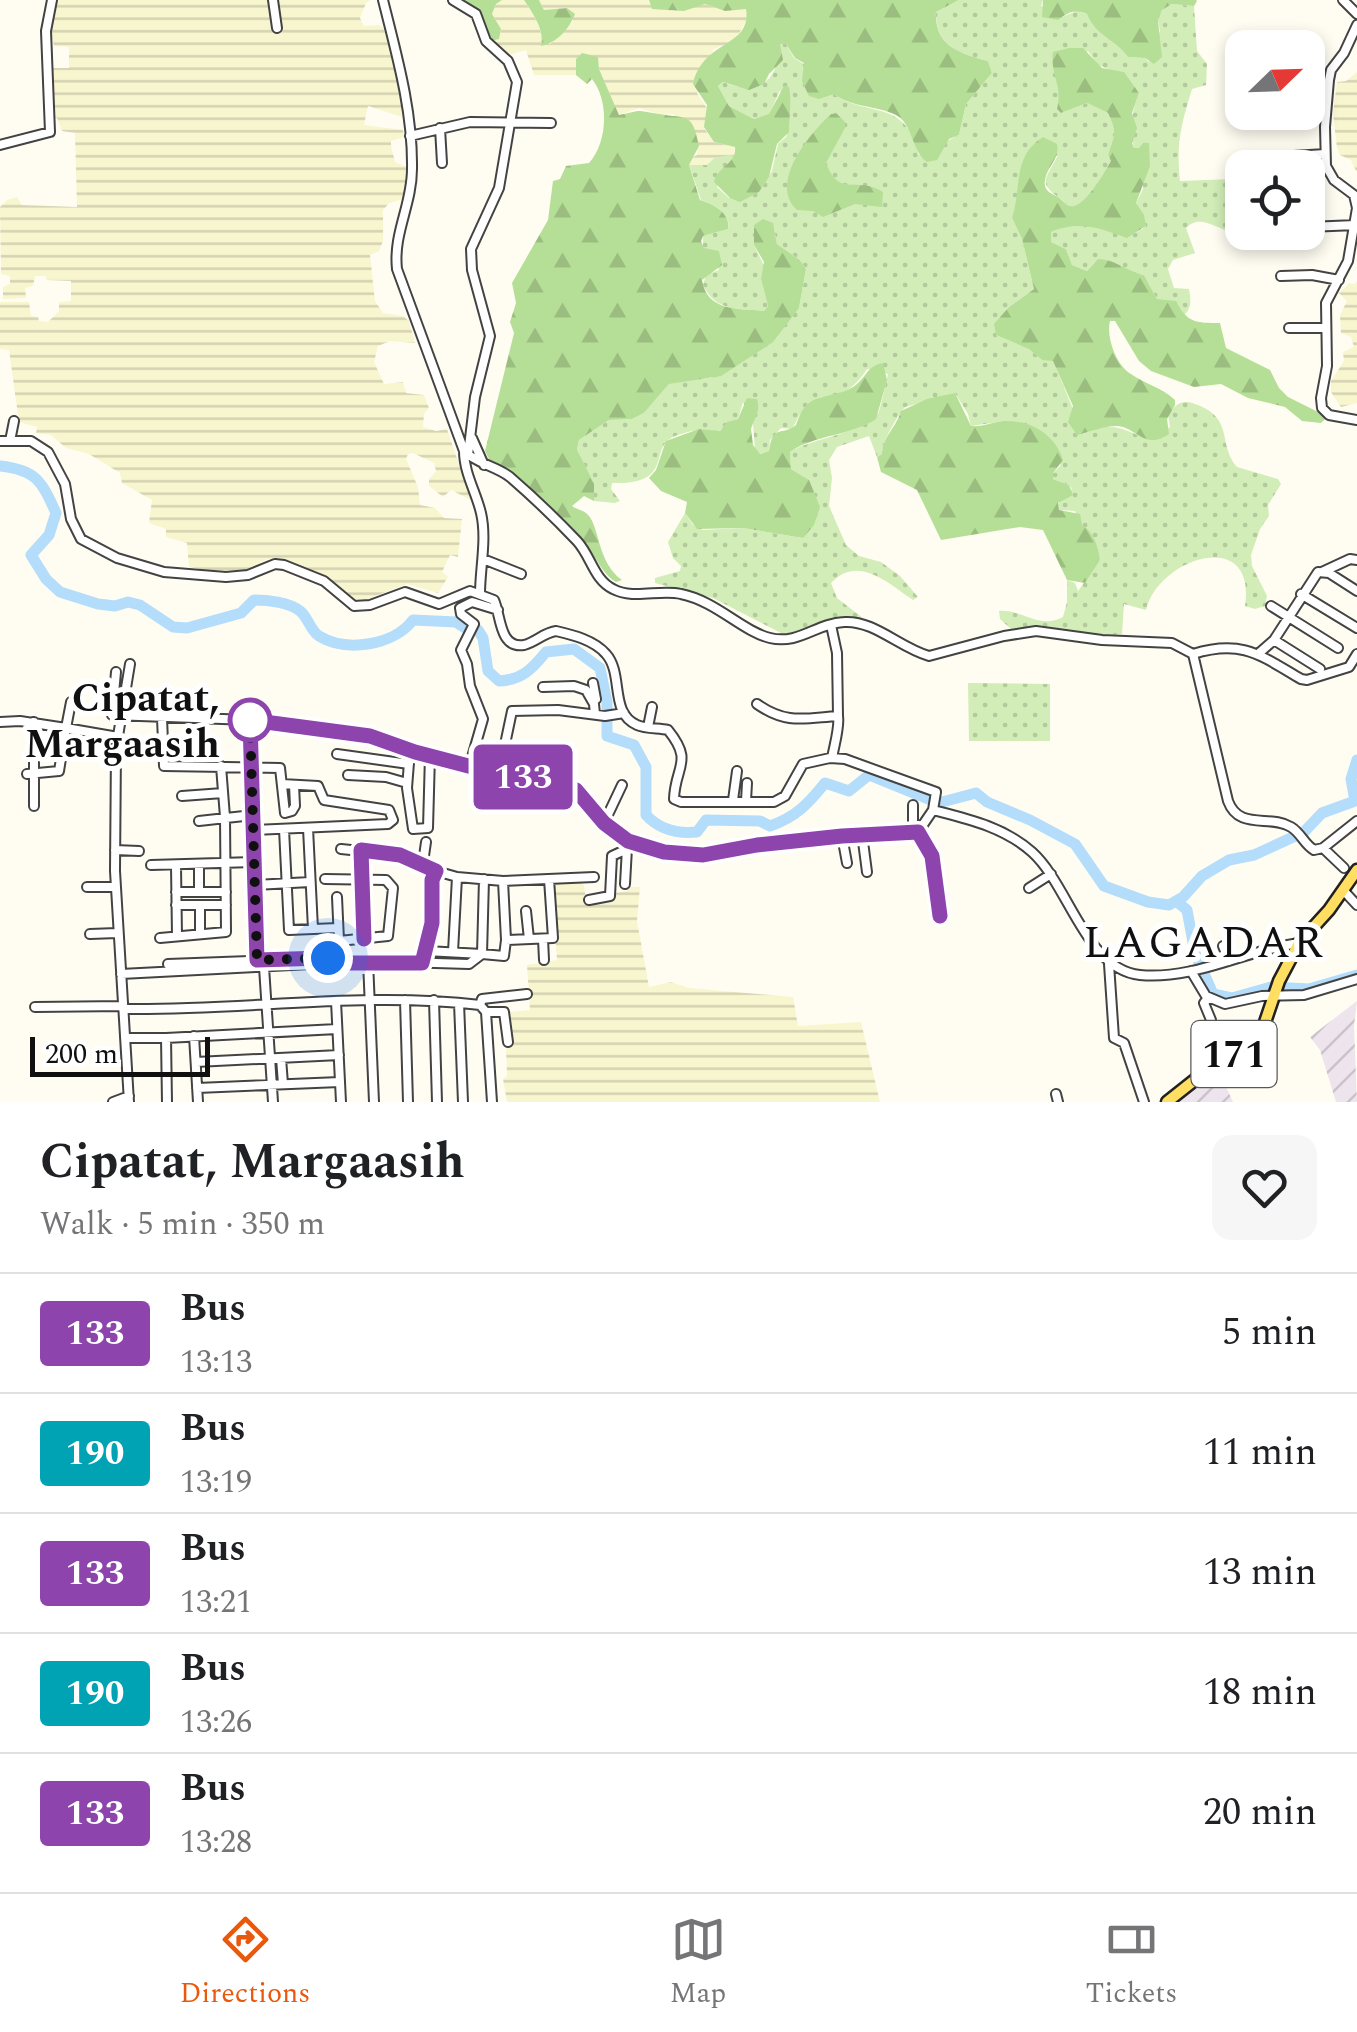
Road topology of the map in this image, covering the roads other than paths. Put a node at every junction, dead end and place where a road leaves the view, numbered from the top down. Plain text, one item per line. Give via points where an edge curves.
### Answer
1 (52, 0) edge
2 (273, 0) edge
3 (382, 0) edge
4 (453, 0) edge
5 (1343, 0) edge
6 (1357, 14) edge
7 (1357, 25) edge
8 (277, 28) dead end
9 (510, 120) junction
10 (551, 123) dead end
11 (440, 128) junction
12 (410, 136) junction
13 (0, 144) edge
14 (1326, 154) joint
15 (504, 158) junction
16 (518, 160) dead end
17 (442, 163) dead end
18 (1357, 214) edge
19 (1356, 225) edge
20 (1325, 226) edge
21 (1281, 276) dead end
22 (1339, 280) junction
23 (1289, 328) dead end
24 (1325, 328) junction
25 (14, 420) dead end
26 (1357, 420) edge
27 (470, 434) junction
28 (0, 441) edge
29 (10, 441) junction
30 (466, 453) junction
31 (484, 464) junction
32 (1356, 558) edge
33 (483, 560) junction
34 (1322, 572) junction
35 (520, 574) dead end
36 (480, 589) junction
37 (1357, 591) edge
38 (1301, 594) junction
39 (1271, 606) dead end
40 (498, 610) junction
41 (1288, 617) junction
42 (831, 625) junction
43 (1357, 628) edge
44 (1274, 640) junction
45 (1338, 648) dead end
46 (1193, 654) junction
47 (1258, 654) junction
48 (1357, 654) edge
49 (130, 664) dead end
50 (1320, 669) dead end
51 (116, 672) dead end
52 (592, 683) dead end
53 (543, 686) dead end
54 (71, 702) dead end
55 (757, 704) dead end
56 (652, 707) dead end
57 (601, 712) junction
58 (624, 712) junction
59 (122, 716) junction
60 (838, 716) junction
61 (162, 718) junction
62 (250, 720) junction
63 (0, 722) edge
64 (34, 722) junction
65 (649, 723) junction
66 (66, 728) junction
67 (118, 737) junction
68 (410, 750) junction
69 (337, 754) dead end
70 (833, 755) junction
71 (430, 756) junction
72 (409, 764) junction
73 (470, 764) junction
74 (221, 766) junction
75 (252, 768) junction
76 (737, 770) dead end
77 (32, 774) junction
78 (499, 774) junction
79 (348, 775) dead end
80 (407, 783) junction
81 (747, 783) dead end
82 (282, 784) junction
83 (294, 785) junction
84 (622, 785) dead end
85 (223, 794) junction
86 (182, 796) dead end
87 (732, 798) junction
88 (746, 799) junction
89 (913, 805) dead end
90 (934, 805) junction
91 (34, 806) dead end
92 (253, 815) junction
93 (225, 817) junction
94 (198, 820) dead end
95 (1357, 821) edge
96 (604, 823) junction
97 (308, 828) junction
98 (284, 829) junction
99 (253, 830) junction
100 (916, 832) junction
101 (862, 834) junction
102 (842, 836) junction
103 (426, 842) dead end
104 (628, 845) junction
105 (342, 848) dead end
106 (1323, 848) junction
107 (116, 850) junction
108 (361, 850) junction
109 (139, 851) dead end
110 (254, 862) junction
111 (226, 863) junction
112 (423, 863) junction
113 (199, 864) junction
114 (847, 864) dead end
115 (152, 865) dead end
116 (176, 866) junction
117 (1354, 870) edge
118 (436, 871) junction
119 (867, 872) dead end
120 (1051, 874) junction
121 (457, 877) junction
122 (594, 877) dead end
123 (325, 879) dead end
124 (484, 879) junction
125 (549, 879) junction
126 (362, 880) junction
127 (503, 881) junction
128 (310, 882) junction
129 (286, 883) junction
130 (625, 884) dead end
131 (255, 885) junction
132 (88, 887) dead end
133 (115, 887) junction
134 (1030, 888) dead end
135 (1343, 890) junction
136 (176, 892) junction
137 (199, 892) junction
138 (226, 892) junction
139 (337, 897) dead end
140 (589, 900) dead end
141 (176, 905) junction
142 (1357, 905) edge
143 (200, 906) junction
144 (226, 906) junction
145 (526, 911) dead end
146 (940, 916) dead end
147 (338, 928) junction
148 (313, 929) junction
149 (117, 933) junction
150 (90, 934) dead end
151 (200, 934) junction
152 (177, 936) junction
153 (160, 938) dead end
154 (364, 939) junction
155 (523, 939) junction
156 (542, 939) junction
157 (339, 940) junction
158 (506, 940) junction
159 (1299, 943) junction
160 (1223, 946) dead end
161 (426, 951) junction
162 (452, 952) junction
163 (482, 954) junction
164 (518, 954) dead end
165 (544, 960) dead end
166 (368, 961) junction
167 (1229, 961) junction
168 (336, 963) junction
169 (422, 963) junction
170 (168, 964) dead end
171 (1110, 964) junction
172 (260, 965) junction
173 (1198, 969) junction
174 (121, 974) junction
175 (1357, 979) edge
176 (1276, 989) junction
177 (527, 994) dead end
178 (1208, 998) junction
179 (370, 1000) junction
180 (404, 1000) junction
181 (434, 1000) junction
182 (336, 1001) junction
183 (460, 1002) junction
184 (266, 1004) junction
185 (36, 1007) dead end
186 (123, 1007) junction
187 (483, 1008) junction
188 (337, 1029) junction
189 (268, 1032) junction
190 (194, 1036) junction
191 (125, 1038) junction
192 (166, 1038) junction
193 (508, 1042) dead end
194 (338, 1055) junction
195 (270, 1058) junction
196 (281, 1058) junction
197 (1220, 1060) junction
198 (196, 1062) junction
199 (340, 1082) junction
200 (283, 1084) junction
201 (272, 1085) junction
202 (197, 1088) junction
203 (129, 1099) edge
204 (113, 1102) edge
205 (167, 1102) edge
206 (198, 1102) edge
207 (273, 1102) edge
208 (341, 1102) edge
209 (374, 1102) edge
210 (408, 1102) edge
211 (437, 1102) edge
212 (464, 1102) edge
213 (492, 1102) edge
214 (1144, 1102) edge
215 (1167, 1102) edge

1 - 13 street via 46,30 50,132
2 - 8 street
3 - 12 street
4 - 9 street via 476,14 486,41 516,76
5 - 6 street
7 - 14 street via 1331,70
9 - 10 street
9 - 11 street
9 - 15 street
11 - 12 street
11 - 17 street
12 - 30 street via 410,190 396,242 397,269
14 - 18 street via 1330,176 1356,198
15 - 16 street
15 - 27 street via 499,188 471,248 490,336
18 - 19 street
19 - 20 street
19 - 22 street
21 - 22 street
22 - 24 street via 1326,303
23 - 24 street
24 - 26 street via 1321,406 1333,417
25 - 29 street
27 - 30 street
27 - 31 street
28 - 29 street
29 - 36 street via 48,452 81,539 131,564 226,576 284,565 360,606 405,592 437,604
30 - 31 street
30 - 33 street via 482,519
31 - 42 street via 507,475 575,539 600,580 614,590 686,595 775,639
32 - 34 street
33 - 35 street
33 - 36 street
34 - 37 street
34 - 38 street
36 - 40 street
38 - 41 street
38 - 43 street
39 - 41 street
40 - 58 street via 504,636 515,644 556,631 605,652
40 - 73 street via 472,602 462,606 472,629 462,650 483,720
41 - 44 street
41 - 45 street
42 - 46 street via 868,627 929,656 1036,632 1172,643
42 - 60 street
44 - 47 street
44 - 50 street
46 - 47 street via 1231,646
46 - 106 street via 1231,810 1287,825 1311,849
47 - 48 street via 1307,680 1349,667
49 - 59 street
51 - 59 street via 110,713
52 - 57 street
53 - 57 street via 586,690
54 - 66 street
55 - 60 street via 778,718
56 - 65 street
57 - 58 street
57 - 78 street via 512,711
58 - 65 street via 636,724
59 - 61 street
59 - 67 street
60 - 70 street
61 - 62 street
61 - 74 street via 164,766
62 - 68 street via 370,736
62 - 75 street
63 - 64 street
64 - 66 street
64 - 77 street
65 - 87 street via 668,730 684,756 674,799
66 - 67 street
66 - 77 street via 59,770
67 - 107 street
68 - 71 street
68 - 72 street
69 - 72 street
70 - 88 street via 798,768 778,801
70 - 90 street via 936,792
71 - 73 street
71 - 80 street via 427,830 412,828
72 - 80 street
73 - 78 street
74 - 75 street
74 - 85 street
75 - 82 street via 281,768
75 - 92 street
76 - 87 street
77 - 91 street
78 - 96 street via 568,785
79 - 80 street
81 - 88 street
82 - 83 street
82 - 83 street via 285,812 295,806
83 - 97 street via 318,786 324,800 393,815 388,824
84 - 96 street
85 - 86 street
85 - 93 street
87 - 88 street
89 - 100 street
90 - 100 street
90 - 120 street via 1000,830
92 - 93 street
92 - 99 street
93 - 94 street
93 - 111 street
95 - 106 street
96 - 104 street
97 - 98 street
97 - 128 street
98 - 99 street
98 - 129 street
99 - 110 street
100 - 101 street
100 - 146 street via 932,856
101 - 102 street
101 - 119 street
102 - 104 street via 703,855
102 - 114 street
103 - 112 street
104 - 130 street
104 - 140 street via 612,856 610,896
105 - 108 street
106 - 117 street
107 - 109 street
107 - 133 street
108 - 112 street
108 - 126 street
110 - 111 street
110 - 131 street
111 - 113 street
111 - 138 street
112 - 118 street
113 - 116 street
113 - 137 street
115 - 116 street
116 - 136 street
117 - 135 main road, 171
118 - 121 street
118 - 161 street
120 - 134 street
120 - 171 street
121 - 124 street
121 - 162 street
122 - 125 street
123 - 126 street
124 - 127 street
124 - 163 street
125 - 127 street
125 - 156 street via 554,936
126 - 154 street
126 - 154 street via 392,884 388,936
127 - 158 street
128 - 129 street
128 - 148 street
129 - 131 street
129 - 148 street via 288,929
131 - 172 street
132 - 133 street
133 - 149 street
135 - 142 street
135 - 159 main road, 171
136 - 137 street
136 - 141 street
137 - 138 street
138 - 144 street
139 - 147 street
141 - 143 street
141 - 152 street
143 - 144 street
143 - 151 street
144 - 151 street via 225,933
145 - 155 street
147 - 148 street
147 - 157 street
149 - 150 street
149 - 174 street
151 - 152 street
152 - 153 street
154 - 157 street
155 - 156 street
155 - 158 street
155 - 164 street
156 - 165 street
157 - 168 street
158 - 163 street via 504,956
159 - 167 street, 171
159 - 176 main road, 171
160 - 167 street
161 - 162 street
161 - 169 street
162 - 163 street
163 - 169 street via 469,964
166 - 168 street
166 - 169 street
166 - 179 street
167 - 173 street, 171
168 - 172 street via 325,958
170 - 172 street
171 - 173 street, 171 via 1140,975
171 - 214 street via 1114,1038 1124,1044
172 - 174 street
172 - 184 street
173 - 178 street
174 - 186 street
175 - 176 street via 1304,995
176 - 178 street via 1228,1004
176 - 197 main road, 171 via 1260,1037
177 - 187 street via 482,999
178 - 197 street via 1210,1039
179 - 180 street
179 - 182 street
179 - 209 street
180 - 181 street
180 - 210 street
181 - 183 street
181 - 211 street
182 - 184 street
182 - 188 street
183 - 187 street
183 - 212 street
184 - 186 street
184 - 189 street
185 - 186 street
186 - 191 street
187 - 193 street via 504,1012
187 - 213 street
188 - 189 street
188 - 194 street
189 - 190 street
189 - 195 street
190 - 192 street
190 - 198 street
191 - 192 street
191 - 203 street
192 - 205 street
194 - 196 street
194 - 199 street
195 - 196 street
195 - 198 street
195 - 201 street
196 - 200 street
197 - 215 main road, 171
198 - 202 street
199 - 200 street
199 - 208 street
200 - 201 street
201 - 202 street
201 - 207 street
202 - 206 street
203 - 204 street

